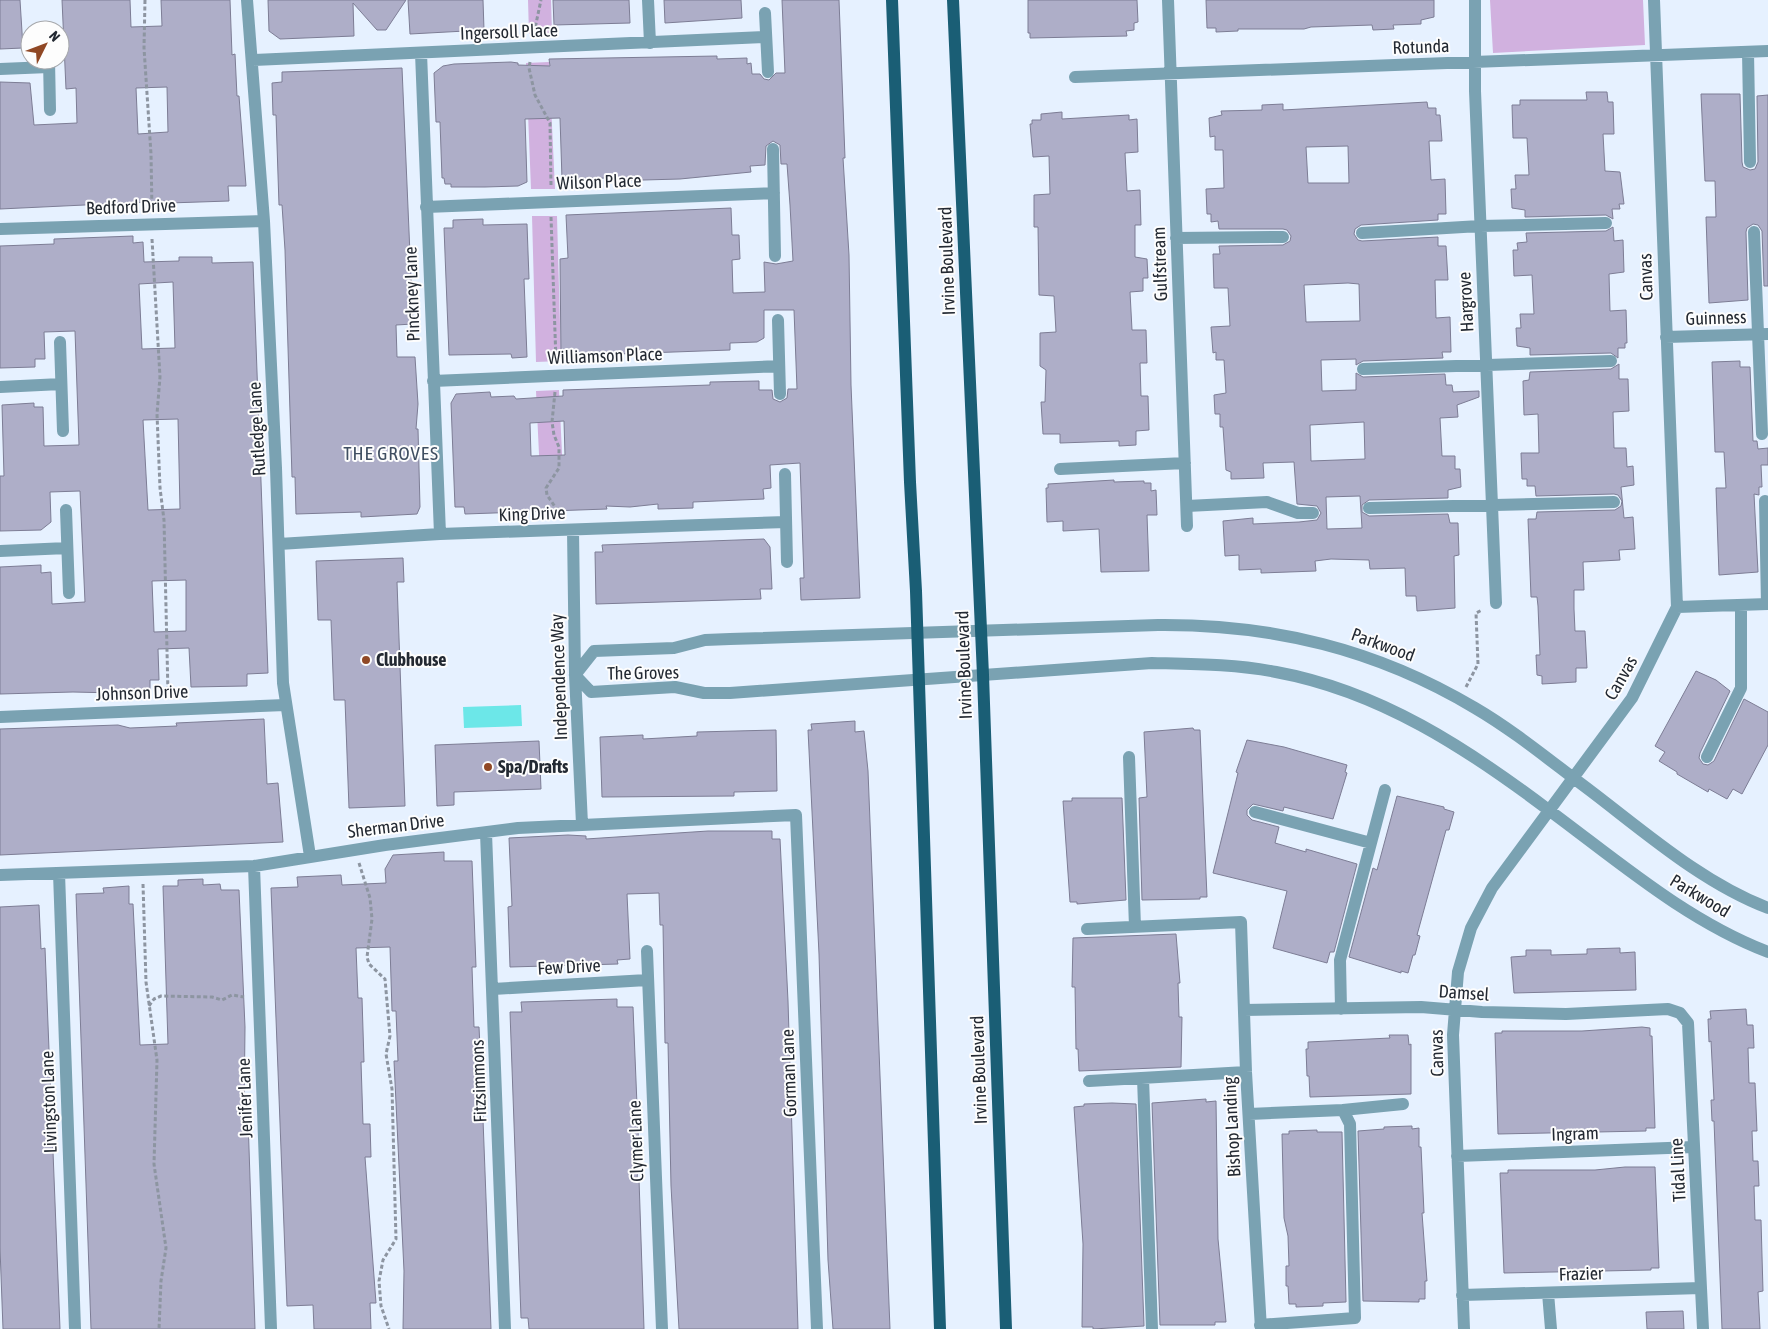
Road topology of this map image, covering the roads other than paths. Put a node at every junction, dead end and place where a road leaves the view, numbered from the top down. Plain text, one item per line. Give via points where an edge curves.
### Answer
1 (247, 0) edge
2 (648, 0) edge
3 (892, 0) edge
4 (953, 0) edge
5 (1168, 0) edge
6 (1475, 0) edge
7 (1654, 0) edge
8 (765, 13) dead end
9 (766, 37) junction
10 (650, 43) junction
11 (1748, 52) junction
12 (1768, 52) edge
13 (421, 53) junction
14 (1656, 56) junction
15 (253, 60) junction
16 (1476, 62) junction
17 (20, 67) edge
18 (0, 69) edge
19 (49, 70) edge
20 (768, 72) dead end
21 (1170, 73) junction
22 (1075, 77) dead end
23 (50, 110) dead end
24 (772, 149) dead end
25 (1750, 162) dead end
26 (774, 193) junction
27 (426, 206) junction
28 (264, 221) junction
29 (1606, 222) dead end
30 (1480, 226) junction
31 (0, 229) edge
32 (1754, 232) dead end
33 (1362, 233) dead end
34 (1283, 237) dead end
35 (1176, 238) junction
36 (776, 256) dead end
37 (778, 320) dead end
38 (1764, 334) edge
39 (1666, 337) junction
40 (60, 342) dead end
41 (1611, 361) dead end
42 (779, 366) junction
43 (1486, 366) junction
44 (1362, 369) dead end
45 (433, 381) junction
46 (61, 384) junction
47 (0, 387) edge
48 (780, 394) dead end
49 (63, 431) dead end
50 (1762, 434) dead end
51 (1185, 463) junction
52 (1060, 469) dead end
53 (785, 474) dead end
54 (1765, 501) dead end
55 (1614, 502) dead end
56 (1492, 505) junction
57 (1187, 506) junction
58 (1369, 508) dead end
59 (66, 510) dead end
60 (1313, 513) dead end
61 (786, 522) junction
62 (1187, 526) dead end
63 (573, 530) junction
64 (440, 534) junction
65 (278, 544) junction
66 (67, 548) junction
67 (0, 551) edge
68 (788, 562) dead end
69 (69, 593) dead end
70 (1496, 603) road end
71 (1768, 604) edge
72 (1741, 605) junction
73 (1677, 607) junction
74 (980, 631) junction
75 (917, 632) junction
76 (575, 675) junction
77 (983, 675) junction
78 (919, 680) junction
79 (286, 705) junction
80 (0, 716) edge
81 (1130, 757) dead end
82 (1707, 757) dead end
83 (1574, 779) junction
84 (1385, 790) dead end
85 (1550, 810) junction
86 (1255, 812) dead end
87 (796, 815) joint
88 (582, 824) junction
89 (486, 833) junction
90 (1371, 842) junction
91 (310, 856) junction
92 (254, 866) junction
93 (59, 873) junction
94 (0, 875) edge
95 (1768, 908) edge
96 (1135, 927) junction
97 (1088, 929) dead end
98 (647, 951) dead end
99 (1768, 952) edge
100 (647, 980) junction
101 (493, 989) junction
102 (1341, 1009) junction
103 (1244, 1010) junction
104 (1455, 1010) junction
105 (1680, 1013) joint
106 (1246, 1072) junction
107 (1143, 1078) junction
108 (1090, 1081) dead end
109 (1403, 1104) dead end
110 (1343, 1110) junction
111 (1249, 1114) junction
112 (1694, 1147) junction
113 (1457, 1156) junction
114 (1701, 1288) junction
115 (1548, 1293) junction
116 (1462, 1295) junction
117 (1261, 1327) edge
118 (75, 1329) edge
119 (271, 1329) edge
120 (505, 1329) edge
121 (662, 1329) edge
122 (817, 1329) edge
123 (940, 1329) edge
124 (1006, 1329) edge
125 (1152, 1329) edge
126 (1464, 1329) edge
127 (1550, 1329) edge
128 (1703, 1329) edge

1 - 15 street, Rutledge Lane
2 - 10 street
3 - 75 main road
4 - 74 main road, Irvine Boulevard
5 - 21 street, Gulfstream
6 - 16 street, Hargrove
7 - 14 street, Canvas
8 - 9 street
9 - 10 street, Ingersoll Place
9 - 20 street
10 - 13 street, Ingersoll Place
11 - 12 street, Rotunda
11 - 14 street, Rotunda
11 - 25 street
13 - 15 street, Ingersoll Place
13 - 27 street, Pinckney Lane
14 - 16 street, Rotunda
14 - 39 street, Canvas
15 - 28 street, Rutledge Lane
16 - 21 street, Rotunda
16 - 30 street, Hargrove
17 - 18 street
19 - 23 street
21 - 22 street, Rotunda
21 - 35 street, Gulfstream
24 - 26 street
26 - 27 street, Wilson Place
26 - 36 street
27 - 45 street, Pinckney Lane
28 - 31 street, Bedford Drive
28 - 65 street, Rutledge Lane
29 - 30 street
30 - 33 street
30 - 43 street, Hargrove
32 - 38 street
34 - 35 street
35 - 51 street, Gulfstream
37 - 42 street
38 - 39 street, Guinness
38 - 50 street
39 - 73 street, Canvas
40 - 46 street
41 - 43 street
42 - 45 street, Williamson Place
42 - 48 street
43 - 44 street
43 - 56 street, Hargrove
45 - 64 street, Pinckney Lane
46 - 47 street
46 - 49 street
51 - 52 street
51 - 57 street, Gulfstream
53 - 61 street
54 - 71 street
55 - 56 street
56 - 58 street
56 - 70 street, Hargrove
57 - 60 street via 1267,502 1298,513
57 - 62 street, Gulfstream
59 - 66 street
61 - 63 street, King Drive
61 - 68 street
63 - 64 street, King Drive
63 - 76 street, Independence Way
64 - 65 street, King Drive
65 - 79 street, Rutledge Lane
66 - 67 street
66 - 69 street
71 - 72 street
72 - 73 street
72 - 82 street via 1741,688
73 - 83 street, Canvas via 1632,698
74 - 75 street, Parkwood
74 - 77 main road, Irvine Boulevard
74 - 83 street, Parkwood via 1208,624 1280,633 1353,651 1418,677 1460,699 1516,735
75 - 76 street, The Groves via 705,640 674,648 594,652
75 - 78 main road
76 - 78 street, The Groves via 591,692 675,687 730,693
76 - 88 street, Independence Way
77 - 78 street, The Groves
77 - 85 street, Parkwood via 1152,663 1211,664 1277,672 1340,689 1387,707 1448,740
77 - 124 main road, Irvine Boulevard
78 - 123 main road
79 - 80 street, Johnson Drive
79 - 91 street, Rutledge Lane
81 - 96 street
83 - 85 street, Canvas
83 - 95 street, Parkwood via 1673,854
84 - 90 street
85 - 99 street, Parkwood via 1693,915
85 - 104 street, Canvas via 1492,888 1471,928 1458,972
86 - 90 street
87 - 88 street, Sherman Drive
87 - 122 street, Gorman Lane
88 - 89 street, Sherman Drive
89 - 91 street, Sherman Drive
89 - 101 street, Fitzsimmons
90 - 102 street via 1340,960
91 - 92 street, Sherman Drive
92 - 93 street, Sherman Drive
92 - 119 street, Jenifer Lane
93 - 94 street, Sherman Drive
93 - 118 street, Livingston Lane
96 - 97 street
96 - 103 street, Bishop Landing via 1241,922
98 - 100 street, Clymer Lane
100 - 101 street, Few Drive
100 - 121 street, Clymer Lane
101 - 120 street, Fitzsimmons
102 - 103 street, Damsel
102 - 104 street, Damsel via 1421,1007
103 - 106 street, Bishop Landing
104 - 105 street, Damsel via 1566,1014 1668,1009
104 - 113 street, Canvas
105 - 112 street, Tidal Line via 1688,1023
106 - 107 street
106 - 111 street, Bishop Landing
107 - 108 street
107 - 125 street
109 - 110 street
110 - 111 street
110 - 117 street via 1350,1124 1355,1318
111 - 117 street, Bishop Landing
112 - 113 street, Ingram
112 - 114 street, Tidal Line
113 - 116 street, Canvas
114 - 115 street, Frazier
114 - 128 street, Tidal Line
115 - 116 street, Frazier
115 - 127 street
116 - 126 street, Canvas

